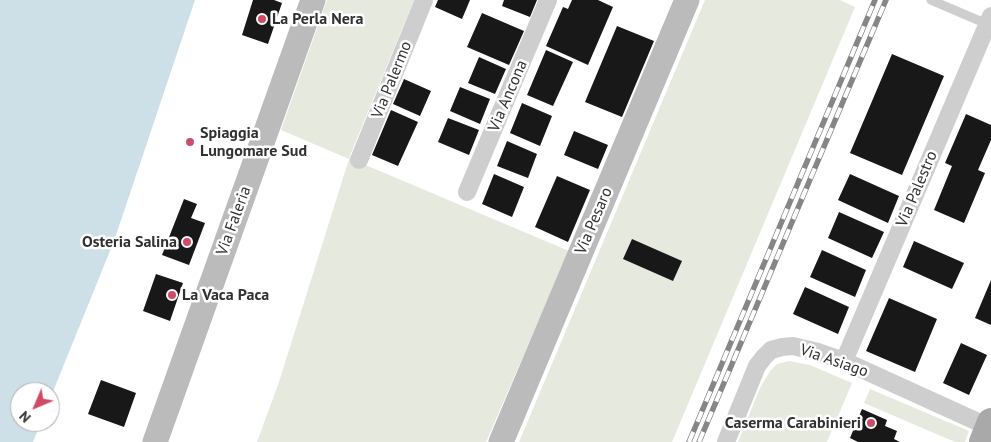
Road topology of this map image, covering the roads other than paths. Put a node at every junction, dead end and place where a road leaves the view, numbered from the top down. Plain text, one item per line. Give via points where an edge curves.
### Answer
1 (313, 0) edge
2 (424, 0) edge
3 (548, 0) edge
4 (687, 0) edge
5 (931, 0) edge
6 (990, 22) edge
7 (359, 160) dead end
8 (467, 192) dead end
9 (844, 361) junction
10 (988, 430) edge
11 (155, 442) edge
12 (501, 442) edge
13 (726, 442) edge

1 - 11 street, Via Faleria
2 - 7 street, Via Palermo
3 - 8 street, Via Ancona
4 - 12 street, Via Pesaro
5 - 6 lane
6 - 9 street, Via Palestro
9 - 10 street, Via Asiago
9 - 13 street, Via Asiago via 793,346 771,350 758,366

